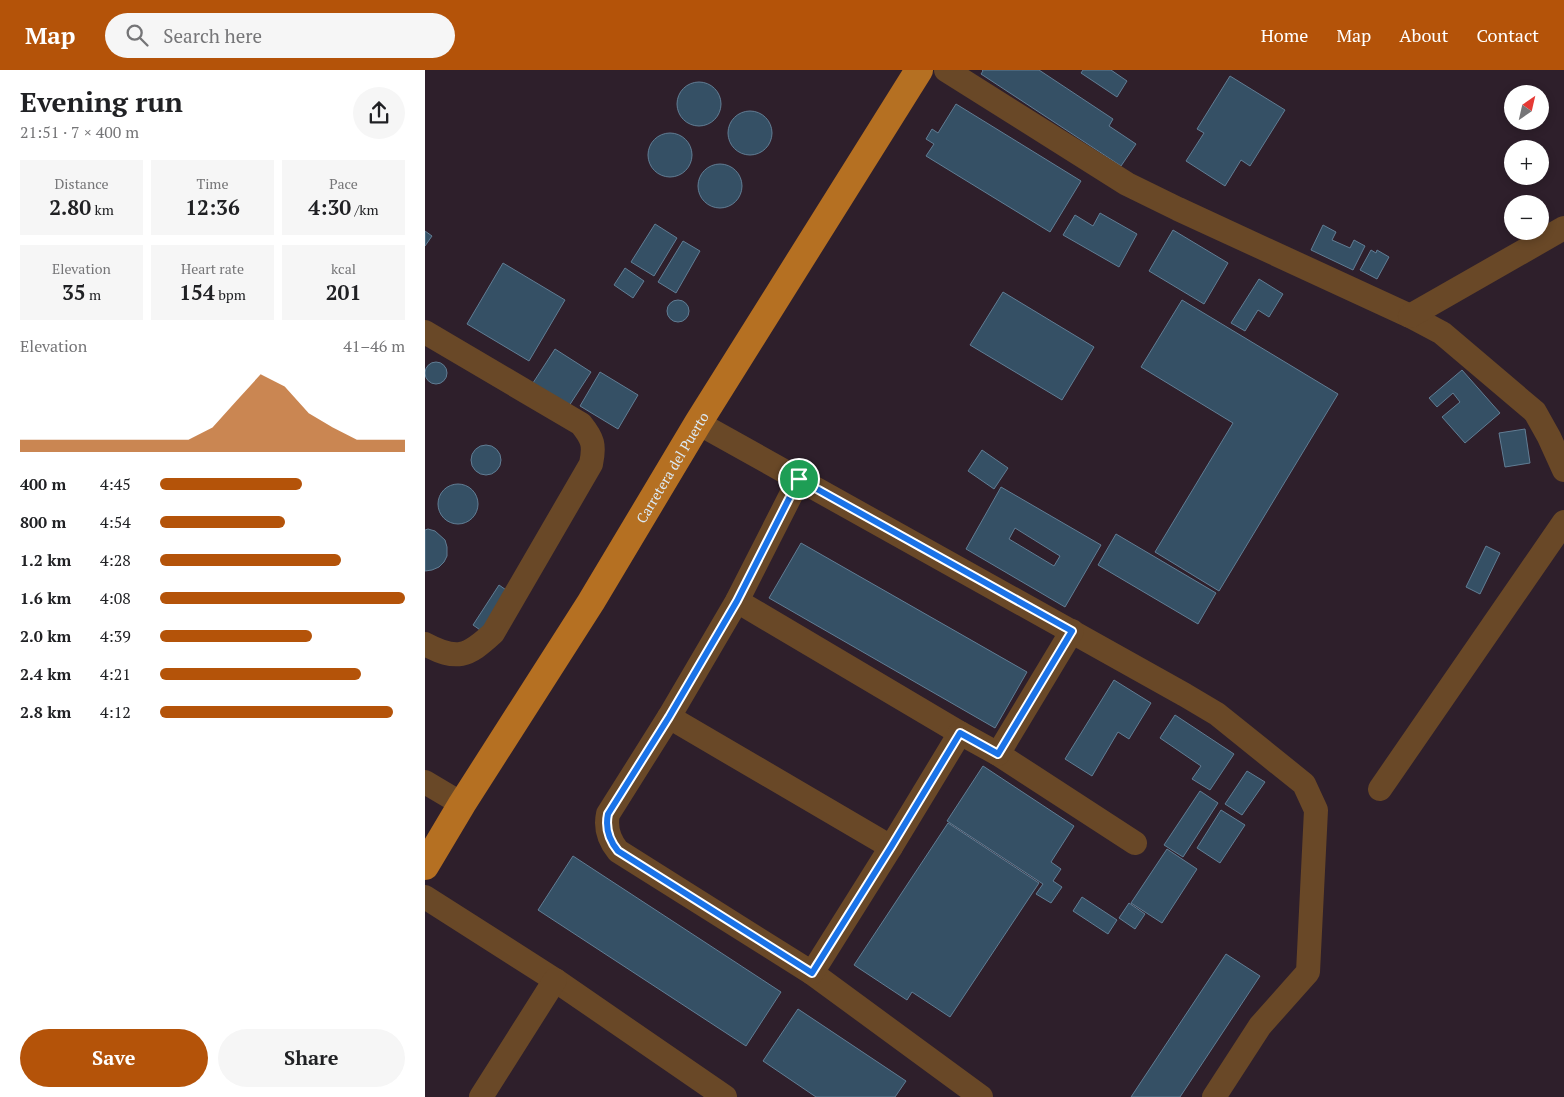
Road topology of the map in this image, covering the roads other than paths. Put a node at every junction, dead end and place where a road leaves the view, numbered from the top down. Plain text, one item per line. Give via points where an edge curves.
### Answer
1 (919, 70) edge
2 (946, 70) edge
3 (1564, 228) edge
4 (1411, 316) junction
5 (425, 332) edge
6 (698, 423) junction
7 (1564, 470) edge
8 (799, 479) junction
9 (1564, 522) edge
10 (737, 601) junction
11 (1072, 631) junction
12 (425, 644) edge
13 (669, 717) junction
14 (960, 733) junction
15 (998, 754) junction
16 (425, 782) edge
17 (1380, 789) dead end
18 (462, 804) junction
19 (1135, 843) dead end
20 (891, 847) junction
21 (425, 866) edge
22 (425, 897) edge
23 (812, 973) junction
24 (555, 980) junction
25 (481, 1097) edge
26 (725, 1097) edge
27 (981, 1097) edge
28 (1214, 1097) edge

1 - 6 main road, Carretera del Puerto
2 - 4 lane via 1127,184
3 - 4 lane
4 - 7 lane via 1442,333 1535,412
5 - 12 lane via 581,424 590,435 594,449 591,464 493,633 477,648 457,656
6 - 8 lane
6 - 18 main road, Carretera del Puerto via 591,602
8 - 10 lane
8 - 11 lane
9 - 17 lane
10 - 13 lane
10 - 14 lane
11 - 15 lane
11 - 28 lane via 1217,714 1304,784 1316,810 1308,972 1260,1026
13 - 20 lane
13 - 23 lane via 608,814 606,825 611,843 618,851
14 - 15 lane
14 - 20 lane
15 - 19 lane
16 - 18 lane
18 - 21 main road, Carretera del Puerto
20 - 23 lane
22 - 24 lane
23 - 27 lane
24 - 25 lane
24 - 26 lane

